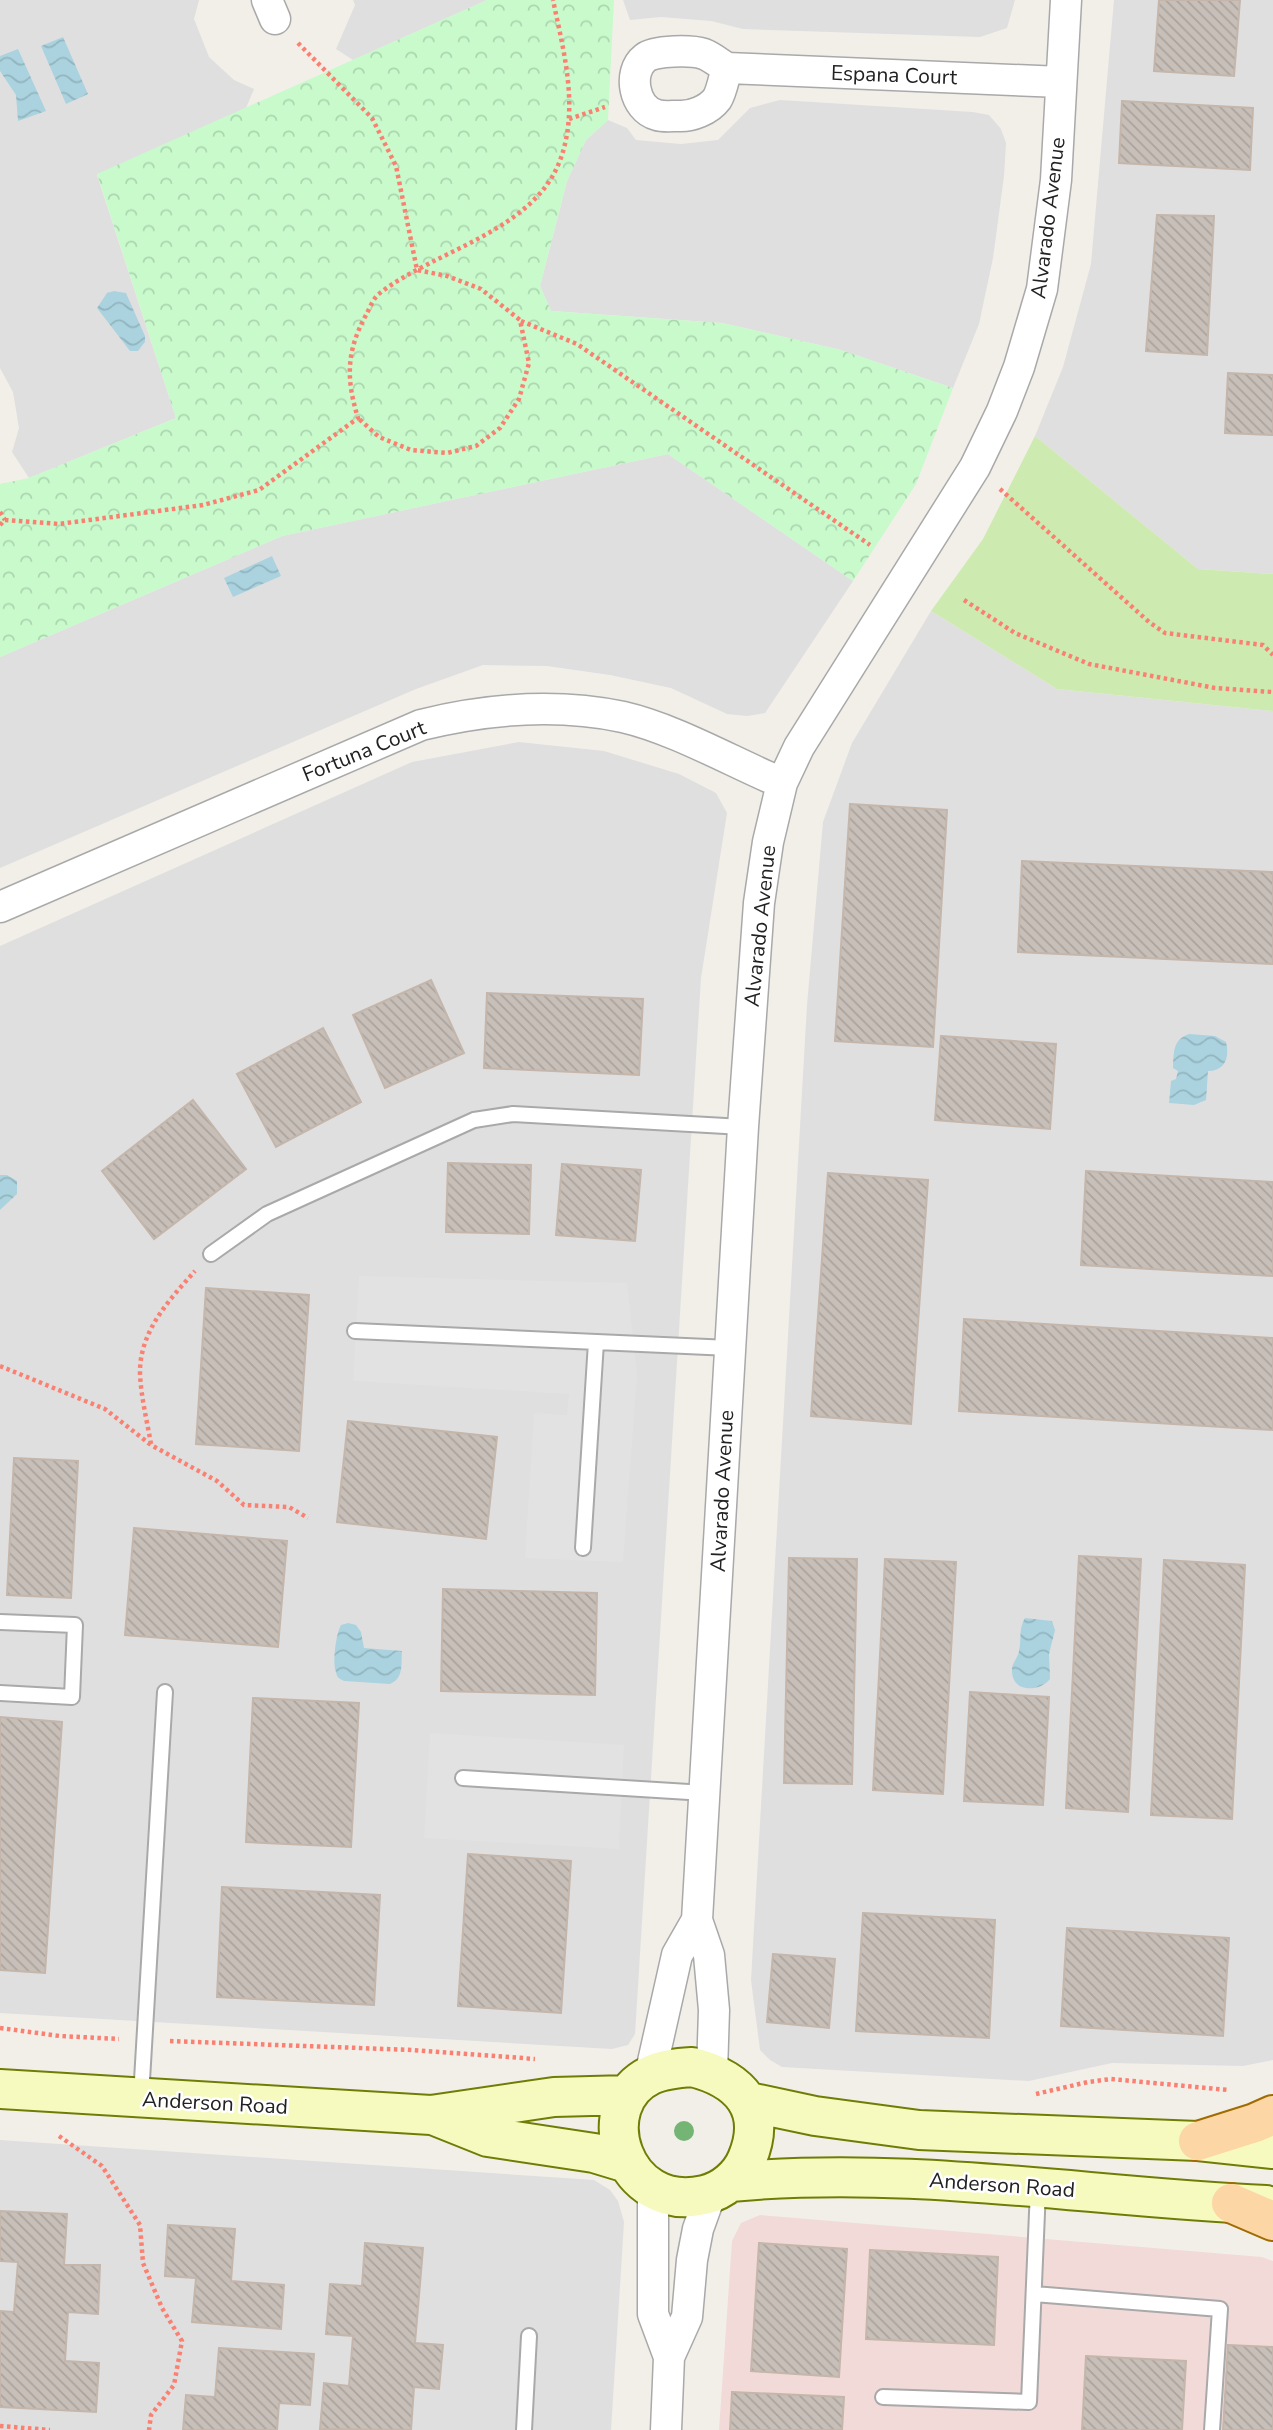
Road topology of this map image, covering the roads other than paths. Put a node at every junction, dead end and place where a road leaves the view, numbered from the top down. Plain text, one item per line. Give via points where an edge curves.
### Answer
1 (1066, 0) edge
2 (727, 68) dead end
3 (1061, 82) junction
4 (782, 783) junction
5 (0, 907) edge
6 (743, 1127) junction
7 (211, 1254) road end
8 (355, 1331) dead end
9 (596, 1342) junction
10 (730, 1348) junction
11 (583, 1548) dead end
12 (0, 1622) edge
13 (165, 1692) dead end
14 (0, 1693) edge
15 (463, 1778) dead end
16 (705, 1793) junction
17 (697, 1920) junction
18 (712, 2072) junction
19 (639, 2085) junction
20 (0, 2089) edge
21 (141, 2099) junction
22 (749, 2102) junction
23 (431, 2115) junction
24 (1273, 2115) edge
25 (1198, 2141) junction
26 (1273, 2149) edge
27 (627, 2163) junction
28 (720, 2188) junction
29 (1038, 2188) junction
30 (653, 2190) junction
31 (1231, 2203) junction
32 (1273, 2205) edge
33 (1273, 2221) edge
34 (1034, 2294) junction
35 (529, 2336) dead end
36 (669, 2357) junction
37 (883, 2397) dead end
38 (524, 2430) edge
39 (666, 2430) edge
40 (1212, 2430) edge

1 - 3 street, Alvarado Avenue
2 - 3 street, Espana Court
3 - 4 street, Alvarado Avenue via 1056,180 1042,289 1020,367 975,467 849,665
4 - 5 street, Fortuna Court via 624,718 568,710 463,715 421,725
4 - 6 street, Alvarado Avenue via 759,902
6 - 7 lane via 513,1114 474,1120 267,1214
6 - 10 street, Alvarado Avenue
8 - 9 lane
9 - 10 lane
9 - 11 lane
10 - 16 street, Alvarado Avenue
12 - 14 lane via 75,1625 72,1697
13 - 21 lane
15 - 16 lane
16 - 17 street, Alvarado Avenue
17 - 18 street, Alvarado Avenue via 709,1955 714,2010
17 - 19 street, Alvarado Avenue via 677,1955
18 - 19 street via 692,2067 671,2069
18 - 22 street via 732,2082
19 - 23 street, Anderson Road
19 - 27 street via 621,2112 619,2133
20 - 21 street, Anderson Road
21 - 23 street, Anderson Road
22 - 25 street via 919,2130
22 - 28 street via 753,2145 744,2166
23 - 27 street, Anderson Road via 488,2137 594,2153
24 - 25 main road
25 - 26 street
27 - 30 street
28 - 29 street, Anderson Road via 789,2178 881,2177
28 - 30 street via 690,2198
28 - 36 street via 698,2229 687,2317
29 - 31 street, Anderson Road
29 - 34 lane
30 - 36 street via 653,2314
31 - 32 street, Anderson Road
31 - 33 main road
34 - 37 lane via 1029,2402
34 - 40 lane via 1220,2309
35 - 38 lane
36 - 39 street

